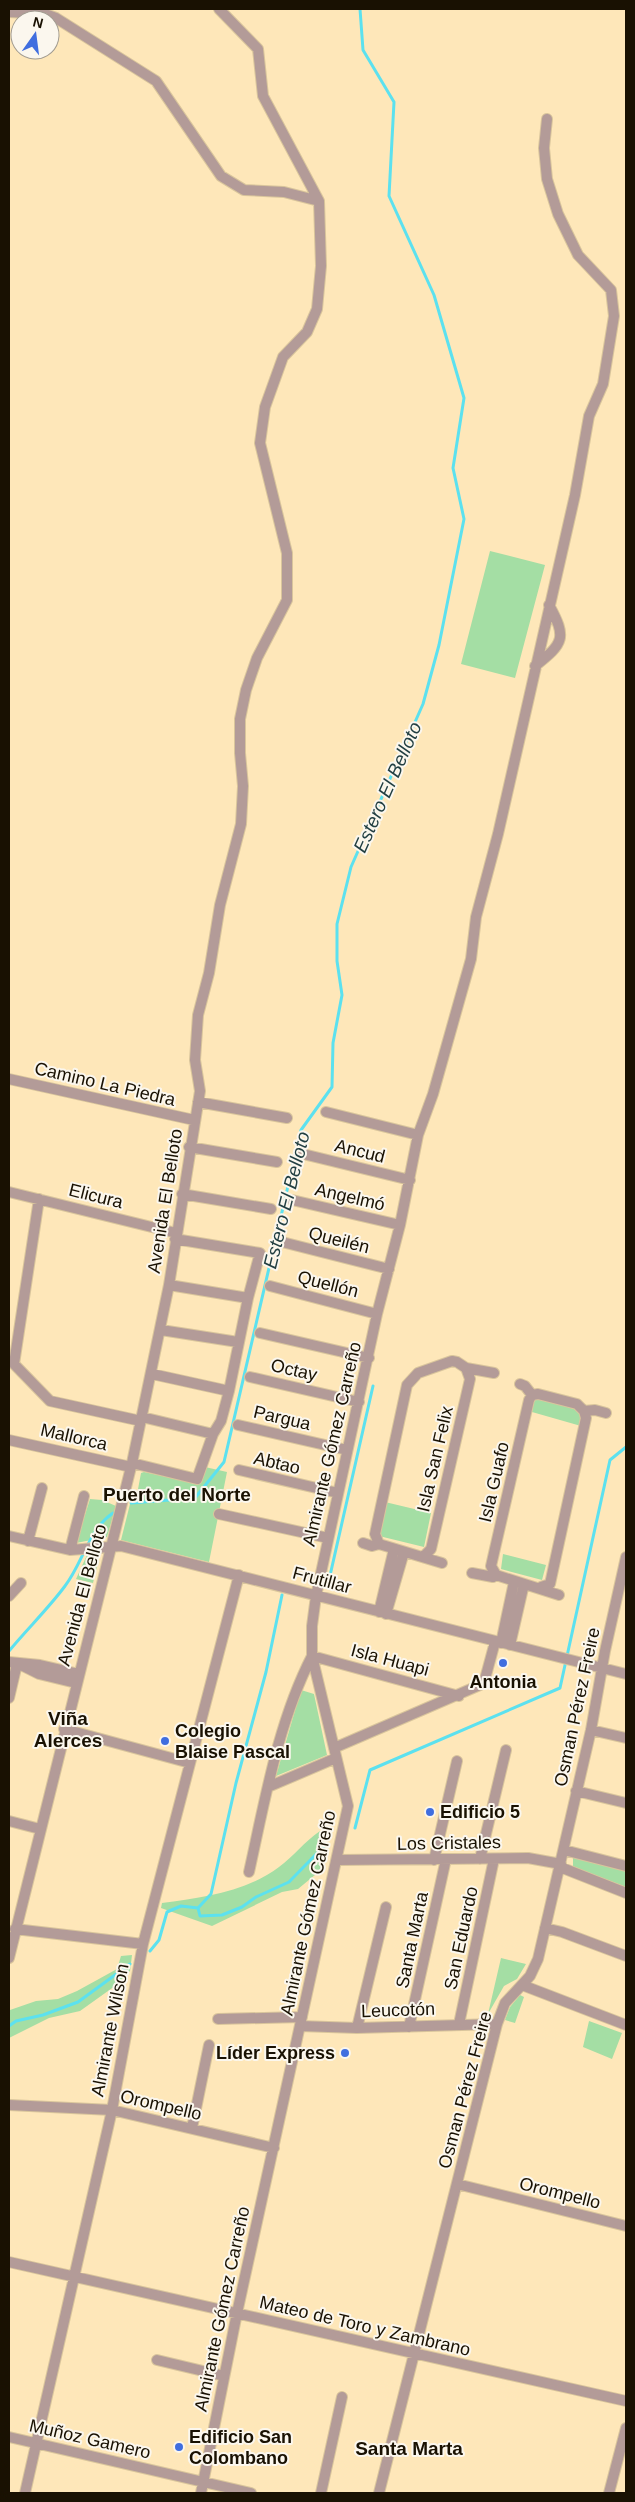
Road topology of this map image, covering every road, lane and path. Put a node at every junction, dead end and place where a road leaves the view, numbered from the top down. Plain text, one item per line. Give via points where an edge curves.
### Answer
1 (219, 9) edge
2 (60, 21) edge
3 (547, 119) dead end
4 (319, 201) junction
5 (549, 605) junction
6 (535, 666) junction
7 (9, 1079) edge
8 (198, 1102) junction
9 (326, 1112) dead end
10 (287, 1118) dead end
11 (194, 1120) junction
12 (418, 1135) junction
13 (189, 1147) junction
14 (302, 1154) dead end
15 (277, 1162) dead end
16 (410, 1180) junction
17 (9, 1192) edge
18 (182, 1194) junction
19 (39, 1199) junction
20 (292, 1200) dead end
21 (270, 1209) dead end
22 (400, 1225) junction
23 (175, 1236) junction
24 (282, 1242) dead end
25 (389, 1269) junction
26 (169, 1285) junction
27 (270, 1286) dead end
28 (248, 1298) junction
29 (377, 1314) junction
30 (161, 1330) junction
31 (260, 1333) dead end
32 (238, 1342) junction
33 (369, 1358) junction
34 (466, 1368) junction
35 (494, 1373) dead end
36 (152, 1374) junction
37 (250, 1377) dead end
38 (520, 1384) dead end
39 (230, 1390) junction
40 (532, 1395) junction
41 (359, 1402) junction
42 (584, 1411) junction
43 (606, 1413) dead end
44 (141, 1419) junction
45 (238, 1425) dead end
46 (212, 1434) junction
47 (9, 1440) edge
48 (347, 1450) junction
49 (132, 1465) junction
50 (239, 1470) dead end
51 (42, 1488) dead end
52 (338, 1493) junction
53 (84, 1496) dead end
54 (219, 1514) dead end
55 (9, 1536) edge
56 (328, 1538) junction
57 (28, 1541) junction
58 (362, 1543) dead end
59 (379, 1544) junction
60 (112, 1548) junction
61 (80, 1550) junction
62 (399, 1550) junction
63 (424, 1556) junction
64 (626, 1557) edge
65 (442, 1563) dead end
66 (472, 1573) dead end
67 (239, 1575) junction
68 (496, 1575) junction
69 (21, 1583) dead end
70 (519, 1583) junction
71 (541, 1588) junction
72 (9, 1595) edge
73 (559, 1595) dead end
74 (316, 1596) junction
75 (382, 1613) junction
76 (502, 1643) junction
77 (312, 1656) junction
78 (13, 1663) edge
79 (603, 1669) junction
80 (626, 1674) edge
81 (77, 1679) junction
82 (459, 1696) junction
83 (9, 1698) edge
84 (64, 1729) junction
85 (591, 1730) junction
86 (626, 1738) edge
87 (506, 1750) dead end
88 (335, 1753) junction
89 (457, 1760) dead end
90 (190, 1763) junction
91 (268, 1787) junction
92 (576, 1791) junction
93 (626, 1803) edge
94 (9, 1821) edge
95 (40, 1829) junction
96 (564, 1850) junction
97 (494, 1858) junction
98 (446, 1859) junction
99 (480, 1859) junction
100 (338, 1860) junction
101 (434, 1860) junction
102 (560, 1866) junction
103 (626, 1866) edge
104 (249, 1872) dead end
105 (626, 1892) edge
106 (386, 1907) dead end
107 (545, 1928) junction
108 (16, 1929) junction
109 (143, 1944) junction
110 (626, 1956) edge
111 (9, 1958) edge
112 (522, 1985) junction
113 (218, 2019) dead end
114 (301, 2022) junction
115 (460, 2024) junction
116 (497, 2024) junction
117 (626, 2025) edge
118 (409, 2027) junction
119 (357, 2028) junction
120 (209, 2046) dead end
121 (9, 2104) edge
122 (112, 2110) junction
123 (192, 2128) junction
124 (274, 2148) junction
125 (457, 2184) junction
126 (626, 2226) edge
127 (9, 2262) edge
128 (75, 2276) junction
129 (237, 2313) junction
130 (414, 2354) junction
131 (157, 2360) dead end
132 (224, 2376) junction
133 (342, 2397) dead end
134 (626, 2401) edge
135 (626, 2428) edge
136 (9, 2437) edge
137 (36, 2443) junction
138 (203, 2482) junction
139 (24, 2493) edge
140 (201, 2493) edge
141 (251, 2493) edge
142 (321, 2493) edge
143 (379, 2493) edge
144 (609, 2493) edge

1 - 4 street via 258,49 263,96
2 - 4 street via 156,81 221,176 244,190 284,192
3 - 5 street, Almirante Gómez Carreño via 544,148 547,179 558,214 578,255 610,290 614,316 603,384 589,416 575,495
4 - 8 street, Avenida El Belloto via 321,266 317,309 307,332 283,357 265,407 260,443 287,553 288,600 257,658 240,720 241,824 220,905 209,973 198,1015 195,1060 200,1091
5 - 6 street, Almirante Gómez Carreño
5 - 6 street via 560,625 561,637 554,651
6 - 12 street, Almirante Gómez Carreño via 476,917 471,959 433,1094
7 - 11 street, Camino La Piedra
8 - 10 street
8 - 11 street, Avenida El Belloto
9 - 12 street
11 - 13 street, Avenida El Belloto
12 - 16 street, Almirante Gómez Carreño
13 - 15 street
13 - 18 street, Avenida El Belloto
14 - 16 street, Ancud
16 - 22 street, Almirante Gómez Carreño
17 - 19 street, Elicura
18 - 21 street
18 - 23 street, Avenida El Belloto
19 - 23 street, Elicura
19 - 44 street via 14,1364 50,1401
20 - 22 street, Angelmó
22 - 25 street, Almirante Gómez Carreño
23 - 26 street, Avenida El Belloto
23 - 28 street, Elicura via 260,1254
24 - 25 street, Queilén
25 - 29 street, Almirante Gómez Carreño
26 - 28 street
26 - 30 street, Avenida El Belloto
27 - 29 street, Quellón
28 - 32 street
29 - 33 street, Almirante Gómez Carreño
30 - 32 street
30 - 36 street, Avenida El Belloto
31 - 33 street
32 - 39 street
33 - 41 street, Almirante Gómez Carreño
34 - 35 street
34 - 59 street via 452,1361 412,1378 407,1385 375,1534
34 - 63 street, Isla San Felix via 470,1379 468,1388 431,1549
36 - 39 street
36 - 44 street, Avenida El Belloto
37 - 41 street, Octay
38 - 40 street
39 - 46 street via 221,1420
40 - 42 street via 577,1404
40 - 68 street, Isla Guafo via 492,1566
41 - 48 street, Almirante Gómez Carreño
42 - 43 street
42 - 71 street via 586,1418 550,1584
44 - 46 street
44 - 49 street, Avenida El Belloto
45 - 48 street, Pargua
46 - 49 street, Mallorca via 197,1479
47 - 49 street, Mallorca
48 - 52 street, Almirante Gómez Carreño
49 - 60 street, Avenida El Belloto
50 - 52 street, Abtao
51 - 57 street
52 - 56 street, Almirante Gómez Carreño
53 - 61 street
54 - 56 street
55 - 57 street, Frutillar
56 - 74 street, Almirante Gómez Carreño
57 - 61 street, Frutillar
58 - 59 street
59 - 62 street
60 - 61 street, Frutillar
60 - 67 street, Frutillar via 121,1546
60 - 81 street, Avenida El Belloto
62 - 63 street
62 - 75 street
63 - 65 street via 426,1560
64 - 79 street, Osman Pérez Freire
66 - 68 street
67 - 74 street, Frutillar
67 - 90 street, Almirante Wilson
68 - 70 street
69 - 72 street
70 - 71 street
70 - 76 street
71 - 73 street
74 - 75 street, Frutillar
74 - 77 street, Almirante Gómez Carreño
75 - 76 street, Frutillar
76 - 79 street, Frutillar
76 - 82 street via 485,1679
77 - 82 street, Isla Huapi
77 - 88 street, Almirante Gómez Carreño
77 - 91 street via 296,1686
78 - 81 street via 40,1674
78 - 83 street
79 - 80 street, Frutillar
79 - 85 street, Osman Pérez Freire
81 - 84 street, Avenida El Belloto
82 - 88 street
84 - 90 street
84 - 95 street, Avenida El Belloto
85 - 86 street
85 - 92 street, Osman Pérez Freire
87 - 99 street
88 - 91 street
88 - 100 street, Almirante Gómez Carreño via 348,1806
89 - 101 street
90 - 109 street, Almirante Wilson
91 - 104 street
92 - 93 street
92 - 96 street, Osman Pérez Freire
94 - 95 street
95 - 108 street, Avenida El Belloto
96 - 102 street, Osman Pérez Freire
96 - 103 street
97 - 99 street, Los Cristales
97 - 102 street, Los Cristales via 528,1858
97 - 115 street, San Eduardo
98 - 99 street, Los Cristales
98 - 101 street, Los Cristales
98 - 118 street, Santa Marta
100 - 101 street, Los Cristales
100 - 114 street, Almirante Gómez Carreño
102 - 105 street, Los Cristales
102 - 107 street, Osman Pérez Freire
106 - 119 street
107 - 110 street
107 - 112 street, Osman Pérez Freire via 534,1968
108 - 109 street
108 - 111 street, Avenida El Belloto
109 - 122 street, Almirante Wilson
112 - 116 street, Osman Pérez Freire via 505,2003
112 - 117 street
113 - 114 street, Leucotón
114 - 119 street, Leucotón
114 - 124 street, Almirante Gómez Carreño
115 - 116 street, Leucotón
115 - 118 street, Leucotón
116 - 125 street, Osman Pérez Freire
118 - 119 street, Leucotón
120 - 123 street
121 - 122 street, Orompello
122 - 123 street, Orompello
122 - 128 street, Almirante Wilson
123 - 124 street, Orompello
124 - 129 street, Almirante Gómez Carreño
125 - 126 street, Orompello
125 - 130 street, Osman Pérez Freire
127 - 128 street, Mateo de Toro y Zambrano
128 - 129 street, Mateo de Toro y Zambrano
128 - 137 street, Almirante Wilson
129 - 130 street, Mateo de Toro y Zambrano
129 - 132 street, Almirante Gómez Carreño
130 - 134 street, Mateo de Toro y Zambrano
130 - 143 street, Osman Pérez Freire
131 - 132 street
132 - 138 street, Almirante Gómez Carreño
133 - 142 street
135 - 144 street
136 - 137 street, Muñoz Gamero
137 - 138 street, Muñoz Gamero
137 - 139 street, Almirante Wilson
138 - 140 street, Almirante Gómez Carreño
138 - 141 street, Muñoz Gamero

